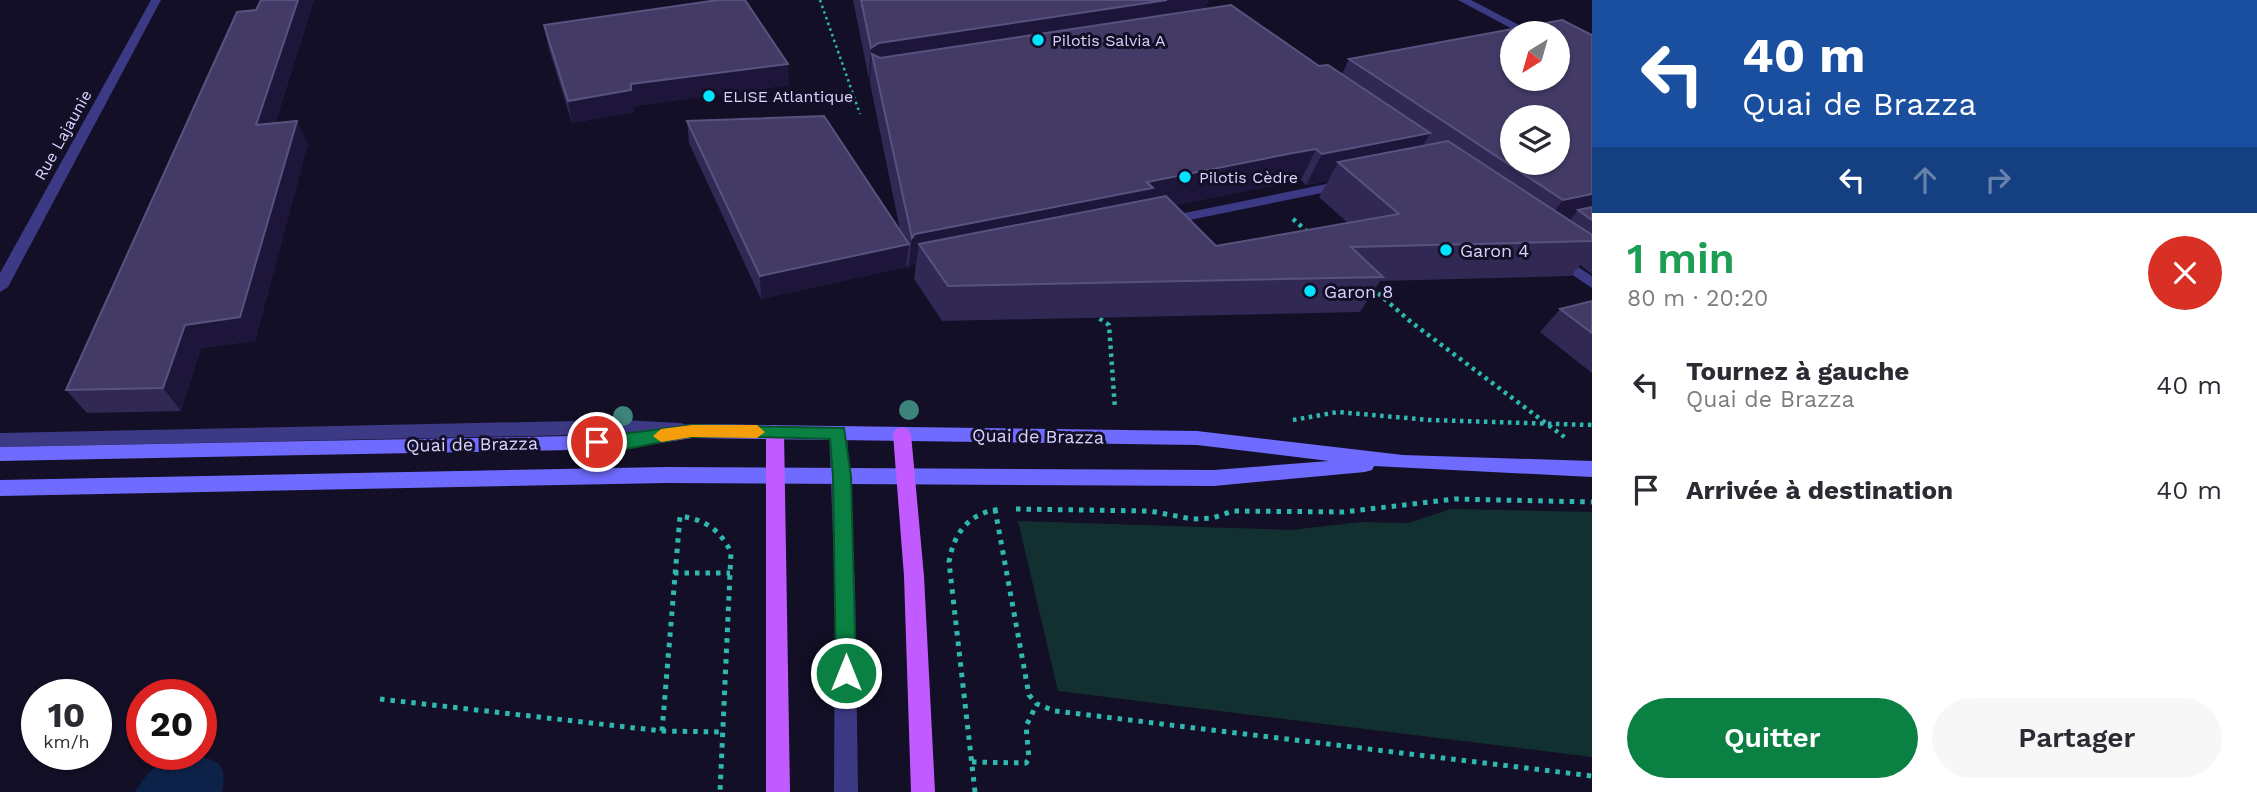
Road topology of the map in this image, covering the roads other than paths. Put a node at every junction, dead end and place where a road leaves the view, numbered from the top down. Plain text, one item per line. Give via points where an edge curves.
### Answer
1 (156, 0) edge
2 (1463, 0) edge
3 (1504, 21) edge
4 (1363, 180) edge
5 (1144, 225) edge
6 (1543, 248) edge
7 (1592, 283) edge
8 (0, 287) edge
9 (692, 431) junction
10 (775, 432) junction
11 (838, 433) junction
12 (902, 434) junction
13 (0, 440) edge
14 (0, 454) edge
15 (1404, 462) junction
16 (1592, 469) edge
17 (775, 475) junction
18 (842, 476) junction
19 (906, 476) junction
20 (0, 488) edge
21 (778, 792) edge
22 (848, 792) edge
23 (923, 792) edge

1 - 8 street, Rue Lajaunie
2 - 3 street
4 - 5 street
6 - 7 street
9 - 10 main road, Quai de Brazza
9 - 13 street via 608,428
9 - 14 main road, Quai de Brazza via 622,442
10 - 11 main road, Quai de Brazza
10 - 17 main road
11 - 12 main road, Quai de Brazza
11 - 18 street
12 - 15 main road, Quai de Brazza via 1197,438
12 - 19 main road
15 - 16 main road, Quai de Brazza
15 - 19 main road, Quai de Brazza via 1214,478
17 - 18 main road, Quai de Brazza
17 - 20 main road, Quai de Brazza
17 - 21 main road
18 - 19 main road, Quai de Brazza
18 - 22 street
19 - 23 main road

